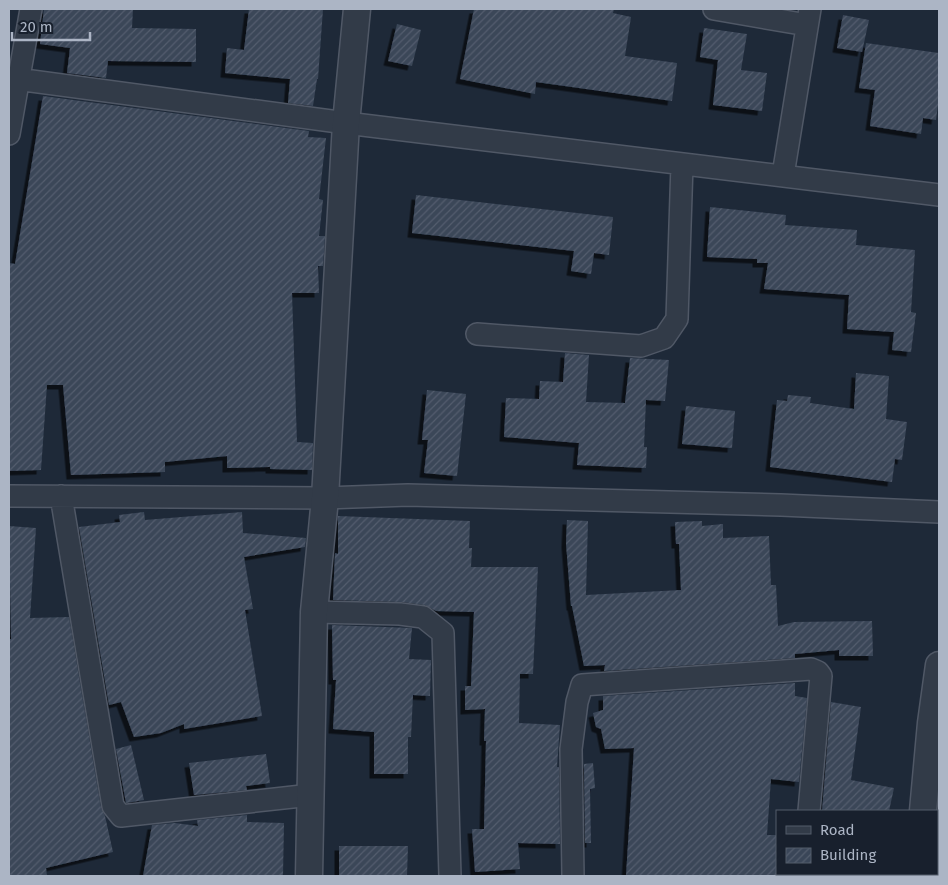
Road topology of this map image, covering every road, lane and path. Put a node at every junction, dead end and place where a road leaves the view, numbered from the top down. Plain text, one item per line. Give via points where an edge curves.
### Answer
1 (31, 9) edge
2 (357, 9) edge
3 (714, 9) edge
4 (808, 17) edge
5 (14, 79) edge
6 (346, 123) junction
7 (9, 134) edge
8 (682, 164) junction
9 (784, 175) junction
10 (939, 195) edge
11 (477, 334) dead end
12 (9, 496) edge
13 (61, 496) junction
14 (325, 498) junction
15 (939, 512) edge
16 (314, 612) junction
17 (939, 665) edge
18 (935, 723) edge
19 (311, 795) junction
20 (809, 810) edge
21 (923, 810) edge
22 (309, 876) edge
23 (450, 876) edge
24 (573, 876) edge

1 - 5 street
2 - 6 street
3 - 4 street
4 - 9 street
5 - 6 street
5 - 7 street
6 - 8 street
6 - 14 street
8 - 9 street
8 - 11 street via 677,319 664,338 641,346
9 - 10 street
12 - 13 street
13 - 14 street
13 - 19 street via 114,806 121,816
14 - 15 street via 408,495
14 - 16 street
16 - 19 street
16 - 23 street via 423,616 443,633
17 - 18 street
18 - 21 street
19 - 22 street
20 - 24 street via 821,676 818,672 812,669 582,686 571,749

